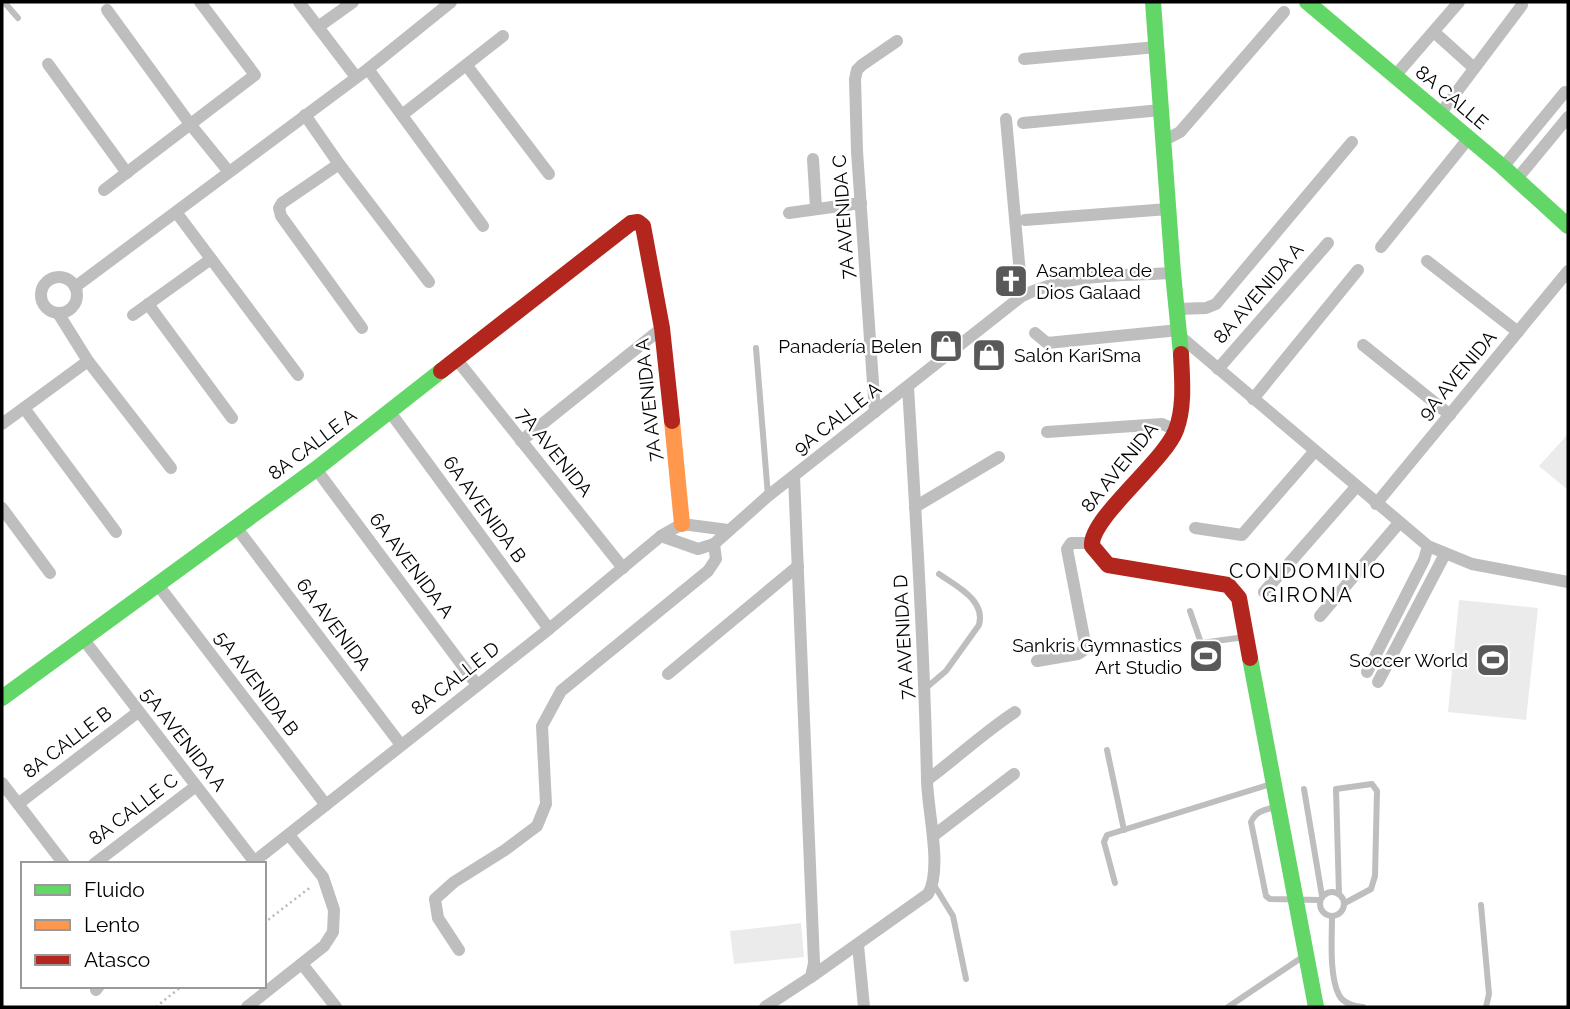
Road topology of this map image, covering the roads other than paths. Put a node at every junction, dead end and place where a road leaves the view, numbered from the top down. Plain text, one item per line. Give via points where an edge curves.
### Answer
1 (4, 2) edge
2 (200, 2) edge
3 (299, 2) edge
4 (353, 2) edge
5 (451, 2) edge
6 (1153, 2) edge
7 (1307, 2) edge
8 (1459, 2) edge
9 (1522, 5) dead end
10 (107, 10) dead end
11 (1284, 12) dead end
12 (18, 18) dead end
13 (318, 27) junction
14 (1434, 32) junction
15 (503, 36) dead end
16 (897, 41) dead end
17 (1157, 47) junction
18 (1024, 59) dead end
19 (48, 64) dead end
20 (467, 65) junction
21 (1474, 68) junction
22 (368, 69) junction
23 (1394, 77) junction
24 (356, 78) junction
25 (1565, 92) dead end
26 (1161, 110) junction
27 (1440, 114) junction
28 (305, 115) junction
29 (402, 115) junction
30 (1568, 117) edge
31 (1006, 118) dead end
32 (1023, 123) dead end
33 (190, 124) junction
34 (1468, 139) junction
35 (1163, 141) junction
36 (1352, 142) dead end
37 (813, 159) dead end
38 (339, 164) junction
39 (1503, 167) junction
40 (229, 172) junction
41 (127, 173) junction
42 (549, 174) dead end
43 (1516, 180) junction
44 (104, 190) dead end
45 (862, 203) junction
46 (817, 208) junction
47 (1168, 209) junction
48 (176, 212) junction
49 (789, 213) dead end
50 (1025, 220) dead end
51 (483, 226) dead end
52 (643, 226) joint
53 (1568, 226) edge
54 (1328, 243) dead end
55 (1381, 247) dead end
56 (211, 258) junction
57 (1427, 261) dead end
58 (1358, 270) dead end
59 (1568, 271) edge
60 (1173, 273) junction
61 (429, 282) dead end
62 (75, 287) junction
63 (1022, 296) junction
64 (148, 304) junction
65 (1177, 309) junction
66 (58, 313) junction
67 (133, 315) dead end
68 (362, 328) dead end
69 (662, 328) junction
70 (1518, 332) junction
71 (1035, 333) dead end
72 (1180, 333) junction
73 (1363, 345) dead end
74 (756, 348) dead end
75 (457, 360) junction
76 (88, 361) junction
77 (1218, 369) junction
78 (298, 375) dead end
79 (908, 387) junction
80 (1253, 399) junction
81 (24, 408) junction
82 (390, 412) junction
83 (875, 412) junction
84 (1450, 415) junction
85 (232, 418) dead end
86 (2, 424) edge
87 (1176, 430) junction
88 (1047, 432) dead end
89 (521, 441) junction
90 (1314, 452) junction
91 (999, 457) dead end
92 (171, 468) dead end
93 (316, 469) junction
94 (794, 476) junction
95 (1356, 487) junction
96 (768, 496) junction
97 (1376, 503) junction
98 (915, 507) junction
99 (2, 508) edge
100 (1399, 523) junction
101 (682, 524) junction
102 (236, 527) junction
103 (1195, 528) dead end
104 (729, 530) junction
105 (116, 532) dead end
106 (661, 536) junction
107 (1091, 543) junction
108 (714, 544) junction
109 (1428, 546) junction
110 (1445, 554) junction
111 (798, 566) junction
112 (623, 568) junction
113 (50, 573) dead end
114 (939, 574) dead end
115 (1568, 582) edge
116 (158, 585) junction
117 (1264, 592) dead end
118 (1190, 611) dead end
119 (1320, 616) dead end
120 (549, 629) junction
121 (1246, 636) junction
122 (84, 640) junction
123 (1037, 661) dead end
124 (1367, 672) dead end
125 (668, 674) dead end
126 (1378, 682) dead end
127 (477, 685) junction
128 (925, 690) junction
129 (2, 698) edge
130 (138, 712) junction
131 (1015, 712) dead end
132 (401, 745) junction
133 (1107, 750) dead end
134 (1014, 774) dead end
135 (927, 780) junction
136 (2, 783) edge
137 (1272, 784) junction
138 (196, 786) junction
139 (1304, 789) dead end
140 (18, 804) junction
141 (326, 805) junction
142 (1277, 807) junction
143 (1124, 830) junction
144 (289, 835) junction
145 (933, 836) junction
146 (62, 862) edge
147 (97, 862) edge
148 (252, 862) edge
149 (254, 862) edge
150 (1115, 883) dead end
151 (934, 885) junction
152 (1339, 894) junction
153 (1321, 898) junction
154 (1294, 900) junction
155 (1345, 903) junction
156 (1481, 905) dead end
157 (1332, 917) junction
158 (858, 945) junction
159 (459, 950) dead end
160 (1306, 955) junction
161 (302, 964) junction
162 (811, 977) junction
163 (966, 979) dead end
164 (1239, 1005) edge
165 (247, 1007) edge
166 (336, 1007) edge
167 (765, 1007) edge
168 (864, 1007) edge
169 (1228, 1007) edge
170 (1316, 1007) edge
171 (1363, 1007) edge
172 (1486, 1007) edge

1 - 12 lane
2 - 33 street via 255,75
3 - 13 street
4 - 13 street
5 - 22 street
6 - 17 street, 8A AVENIDA
7 - 23 street, 8A CALLE
8 - 14 street
9 - 21 street
10 - 33 street
11 - 35 street via 1181,132
13 - 24 street
14 - 21 street
14 - 23 street
15 - 20 street
16 - 45 street, 7A AVENIDA C via 862,65 855,79
17 - 18 street
17 - 26 street, 8A AVENIDA
19 - 41 street
20 - 29 street
20 - 42 street
21 - 27 street
22 - 24 street
22 - 29 street
23 - 27 street, 8A CALLE
24 - 28 street
25 - 39 street
26 - 32 street
26 - 35 street, 8A AVENIDA
27 - 34 street, 8A CALLE
28 - 38 street
28 - 40 street
29 - 51 street
30 - 43 street
31 - 63 street
33 - 40 street
33 - 41 street
34 - 39 street, 8A CALLE
34 - 55 street
35 - 47 street, 8A AVENIDA
36 - 65 street via 1216,304
37 - 46 street
38 - 61 street
38 - 68 street via 279,208
39 - 43 street, 8A CALLE
40 - 48 street
41 - 44 street
43 - 53 street, 8A CALLE
45 - 46 street
45 - 83 street, 7A AVENIDA C
46 - 49 street
47 - 50 street
47 - 60 street, 8A AVENIDA
48 - 56 street
48 - 62 street
52 - 69 street, 7A AVENIDA A
52 - 75 street, 8A CALLE A via 631,223 620,230
54 - 77 street, 8A AVENIDA A
56 - 64 street
56 - 78 street
57 - 70 street
58 - 80 street
59 - 70 street, 9A AVENIDA
60 - 63 street, 9A CALLE A via 1074,278
60 - 65 street, 8A AVENIDA
62 - 66 street via 74,306
62 - 66 street via 59,277 42,288 46,308
63 - 79 street, 9A CALLE A
64 - 67 street
64 - 85 street
65 - 72 street, 8A AVENIDA
66 - 76 street
69 - 89 street
69 - 101 street, 7A AVENIDA A
70 - 84 street, 9A AVENIDA
71 - 72 street via 1047,343
72 - 77 street
72 - 87 street, 8A AVENIDA via 1182,393
73 - 84 street
74 - 96 lane
75 - 82 street, 8A CALLE A
75 - 89 street, 7A AVENIDA
76 - 81 street
76 - 92 street
77 - 80 street
79 - 83 street, 9A CALLE A
79 - 98 street, 7A AVENIDA D
80 - 90 street
81 - 86 street
81 - 105 street
82 - 93 street, 8A CALLE A
82 - 120 street, 6A AVENIDA B
83 - 94 street, 9A CALLE A
84 - 97 street, 9A AVENIDA
87 - 88 street via 1162,424
87 - 107 street, 8A AVENIDA via 1150,468 1099,524
89 - 112 street, 7A AVENIDA
90 - 95 street
90 - 103 street via 1242,535
91 - 98 street
93 - 102 street, 8A CALLE A
93 - 127 street, 6A AVENIDA A
94 - 96 street, 9A CALLE A
94 - 111 street
95 - 97 street
95 - 117 street
96 - 104 street, 9A CALLE A
97 - 100 street
98 - 128 street, 7A AVENIDA D
99 - 113 street
100 - 109 street
100 - 119 street
101 - 104 street
101 - 106 street, 8A CALLE D
102 - 116 street, 8A CALLE A
102 - 132 street, 6A AVENIDA
104 - 108 street, 9A CALLE A
106 - 108 street via 698,549
106 - 112 street, 8A CALLE D
107 - 121 street, 8A AVENIDA via 1108,565 1227,585 1239,598
107 - 123 street via 1071,543 1067,549 1084,650
108 - 159 street, 9A CALLE A via 715,561 708,571 561,691 542,726 546,804 537,826 435,899 438,918
109 - 110 street
109 - 124 street
110 - 115 street via 1472,564
110 - 126 street
111 - 125 street
111 - 162 street
112 - 120 street, 8A CALLE D
114 - 128 lane via 972,597 981,618 946,671
116 - 122 street, 8A CALLE A
116 - 141 street, 5A AVENIDA B
118 - 121 lane via 1201,643
120 - 127 street, 8A CALLE D
121 - 137 street, 8A AVENIDA
122 - 129 street, 8A CALLE A
122 - 130 street, 5A AVENIDA A
127 - 132 street, 8A CALLE D
128 - 135 street, 7A AVENIDA D
130 - 138 street, 5A AVENIDA A
130 - 140 street, 8A CALLE B
131 - 135 street
132 - 141 street, 8A CALLE D
133 - 143 lane
134 - 145 street
135 - 145 street, 7A AVENIDA D
136 - 140 street
137 - 142 street, 8A AVENIDA
137 - 143 lane
138 - 147 street, 8A CALLE C
138 - 148 street, 5A AVENIDA A
139 - 153 lane
140 - 146 street
141 - 144 street, 8A CALLE D
142 - 154 street, 8A AVENIDA
142 - 154 lane via 1259,812 1251,822 1262,887 1270,899
143 - 150 lane via 1104,839
144 - 149 street, 8A CALLE D
144 - 161 street via 323,877 334,910 333,932
145 - 151 street, 7A AVENIDA D
151 - 158 street
151 - 163 lane via 953,916
152 - 153 lane via 1329,892
152 - 155 lane
152 - 155 lane via 1336,789 1372,784 1377,791 1375,876 1371,889
153 - 154 lane
153 - 157 lane via 1322,911
154 - 160 street, 8A AVENIDA
155 - 157 lane via 1340,914
156 - 172 lane via 1489,994
157 - 171 lane via 1332,961 1339,997
158 - 162 street
158 - 168 street
160 - 164 lane
160 - 170 street, 8A AVENIDA
161 - 165 street
161 - 166 street
162 - 167 street
164 - 169 lane

